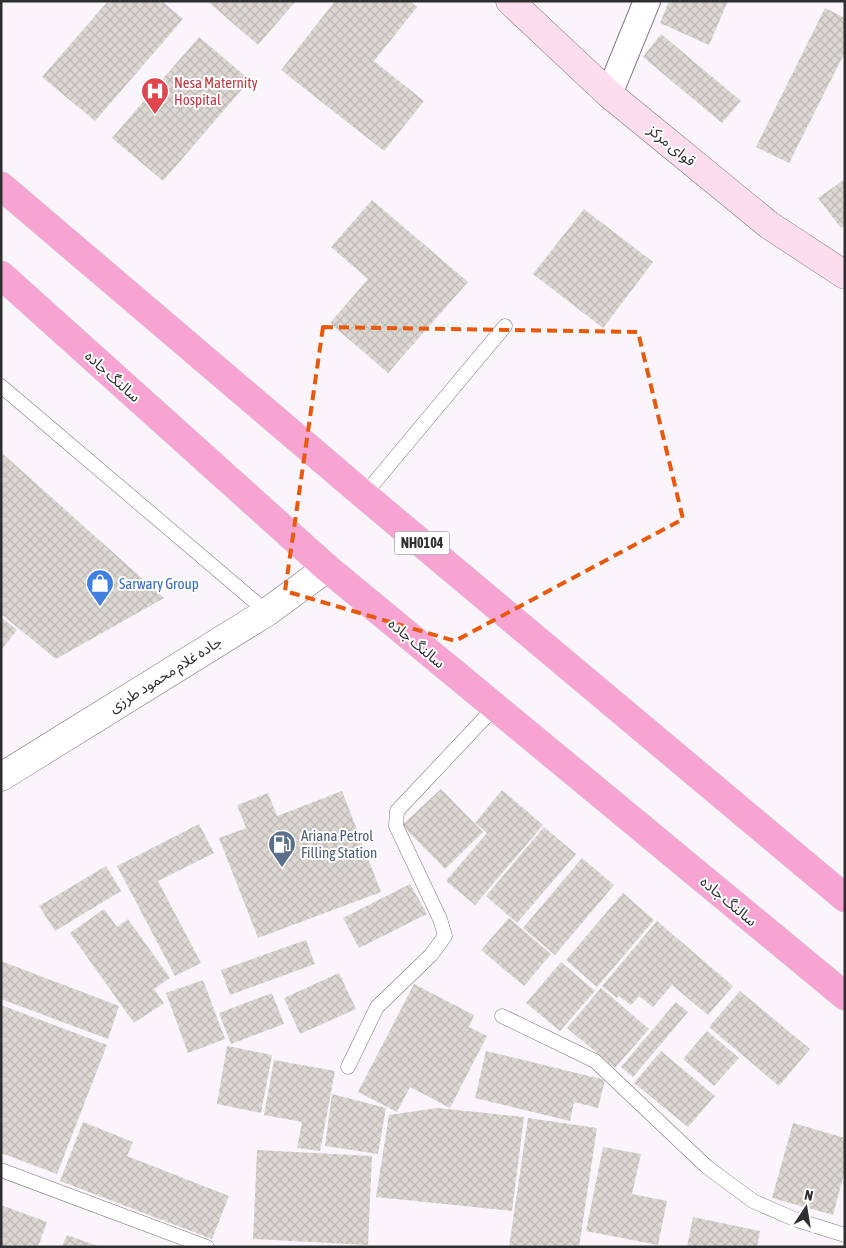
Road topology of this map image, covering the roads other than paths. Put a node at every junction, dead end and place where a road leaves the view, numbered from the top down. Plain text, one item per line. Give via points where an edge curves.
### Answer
1 (510, 1) edge
2 (647, 1) edge
3 (609, 94) junction
4 (1, 186) edge
5 (1, 275) edge
6 (845, 275) edge
7 (505, 326) dead end
8 (1, 386) edge
9 (364, 494) junction
10 (327, 568) junction
11 (267, 612) junction
12 (495, 707) junction
13 (1, 776) edge
14 (845, 898) edge
15 (845, 996) edge
16 (502, 1016) dead end
17 (348, 1067) dead end
18 (1, 1170) edge
19 (845, 1235) edge
20 (207, 1247) edge

1 - 3 main road, قوای مرکز
2 - 3 street
3 - 6 main road, قوای مرکز via 769,225
4 - 9 highway, NH0104
5 - 10 highway, سالنگ جاده
7 - 9 lane
8 - 11 lane
9 - 14 highway, NH0104
10 - 11 street, جاده غلام‌ محمود طرزی
10 - 12 highway, سالنگ جاده
11 - 13 street, جاده غلام‌ محمود طرزی
12 - 15 highway, سالنگ جاده
12 - 17 lane via 397,811 396,826 445,936 431,955 377,1007
16 - 19 lane via 595,1061 707,1167 753,1200 794,1219
18 - 20 lane

